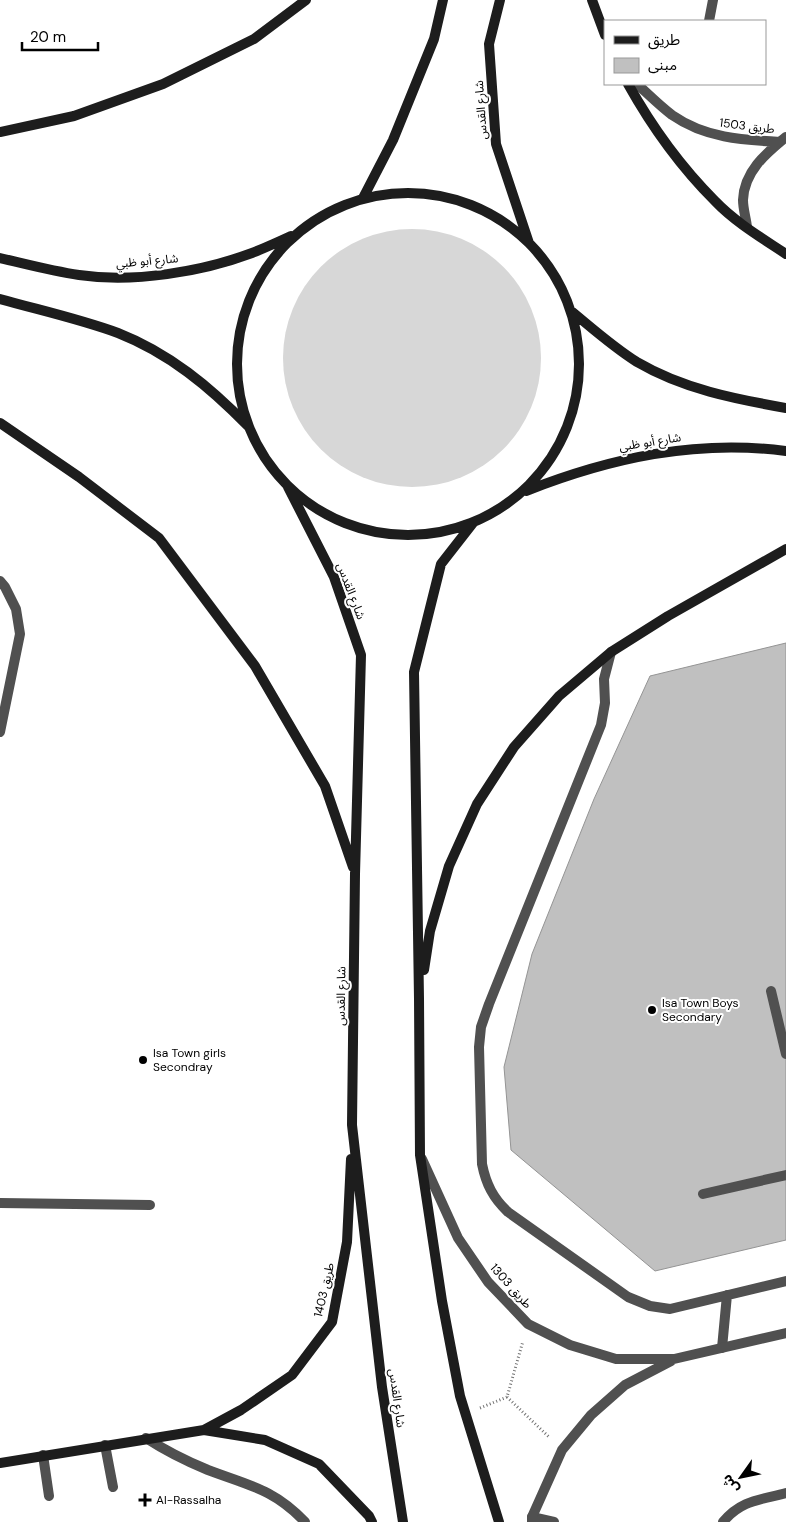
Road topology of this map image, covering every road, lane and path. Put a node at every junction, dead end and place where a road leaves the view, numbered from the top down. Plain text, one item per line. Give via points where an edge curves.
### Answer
1 (306, 0) edge
2 (443, 0) edge
3 (500, 0) edge
4 (592, 0) edge
5 (713, 0) edge
6 (709, 20) edge
7 (604, 32) edge
8 (629, 85) edge
9 (638, 85) edge
10 (0, 132) edge
11 (783, 140) edge
12 (363, 198) junction
13 (747, 227) junction
14 (292, 236) junction
15 (530, 244) junction
16 (786, 254) edge
17 (0, 258) edge
18 (0, 299) edge
19 (570, 310) junction
20 (786, 408) edge
21 (0, 423) edge
22 (248, 426) junction
23 (786, 450) edge
24 (286, 484) junction
25 (523, 492) junction
26 (473, 523) junction
27 (786, 549) edge
28 (0, 582) edge
29 (611, 652) junction
30 (0, 732) edge
31 (355, 874) junction
32 (771, 991) dead end
33 (419, 998) junction
34 (786, 1054) edge
35 (352, 1125) junction
36 (420, 1155) junction
37 (786, 1175) edge
38 (702, 1194) dead end
39 (0, 1203) edge
40 (150, 1205) dead end
41 (786, 1281) edge
42 (727, 1295) junction
43 (528, 1324) junction
44 (786, 1333) edge
45 (722, 1348) junction
46 (674, 1359) junction
47 (507, 1397) junction
48 (465, 1414) junction
49 (204, 1430) junction
50 (146, 1438) junction
51 (105, 1445) junction
52 (562, 1450) junction
53 (43, 1455) junction
54 (0, 1463) edge
55 (113, 1487) dead end
56 (786, 1493) edge
57 (49, 1496) dead end
58 (532, 1519) edge
59 (305, 1522) edge
60 (372, 1522) edge
61 (403, 1522) edge
62 (499, 1522) edge
63 (554, 1522) edge
64 (724, 1522) edge

1 - 10 main road via 254,39 163,84 74,116
2 - 12 main road via 434,39 393,140
3 - 15 main road, شارع القدس via 489,44 496,144
4 - 7 main road
5 - 6 street
8 - 13 main road via 647,118 678,160 716,202
9 - 11 street, طريق 1503 via 672,115 712,134 733,139
11 - 13 street, طريق 1503 via 748,176 743,202
12 - 14 main road via 325,213
12 - 15 main road via 408,192 452,198 494,216
13 - 16 main road
14 - 17 main road, شارع أبو ظبي via 210,266 167,274 80,275
14 - 22 main road via 260,276 241,324 237,375
15 - 19 main road via 554,275
18 - 22 main road via 81,321 155,351 189,372
19 - 20 main road via 638,362 676,381 716,394
19 - 25 main road via 578,349 577,389 567,427 549,462
21 - 31 main road via 80,477 159,538 255,666 320,777
22 - 24 main road via 264,457
23 - 25 main road, شارع أبو ظبي via 709,447 661,452 567,474
24 - 26 main road via 318,509 354,526 394,534 434,534
24 - 31 main road, شارع القدس via 334,577 361,655
25 - 26 main road via 499,510
26 - 33 main road via 441,564 414,672
27 - 29 main road
28 - 30 street via 16,610 20,634
29 - 33 main road via 559,696 520,740 477,804 449,866 430,931
29 - 42 street via 604,679 605,703 601,725 481,1027 482,1164 485,1179 498,1203 628,1297 650,1306 670,1309
31 - 35 main road, شارع القدس
32 - 34 street
33 - 36 main road
35 - 49 main road, طريق 1403 via 347,1242 332,1322 292,1376
35 - 61 main road, شارع القدس via 381,1381
36 - 43 street, طريق 1303 via 458,1238 488,1282
36 - 48 main road via 442,1301
37 - 38 street
39 - 40 street
41 - 42 street
42 - 45 street
43 - 46 street, طريق 1303 via 570,1346 616,1359
43 - 47 path
44 - 45 street, طريق 1303
45 - 46 street, طريق 1303
46 - 52 street, طريق 1303 via 625,1385 591,1415
47 - 48 path
47 - 52 path
48 - 62 main road
49 - 50 main road, طريق 1403
49 - 60 main road, طريق 1403 via 265,1440 318,1464
50 - 51 main road, طريق 1403
50 - 59 street via 187,1461 277,1497
51 - 53 main road, طريق 1403
51 - 55 street
52 - 58 street, طريق 1303
53 - 54 main road, طريق 1403
53 - 57 street
56 - 64 street via 741,1505
58 - 63 street

